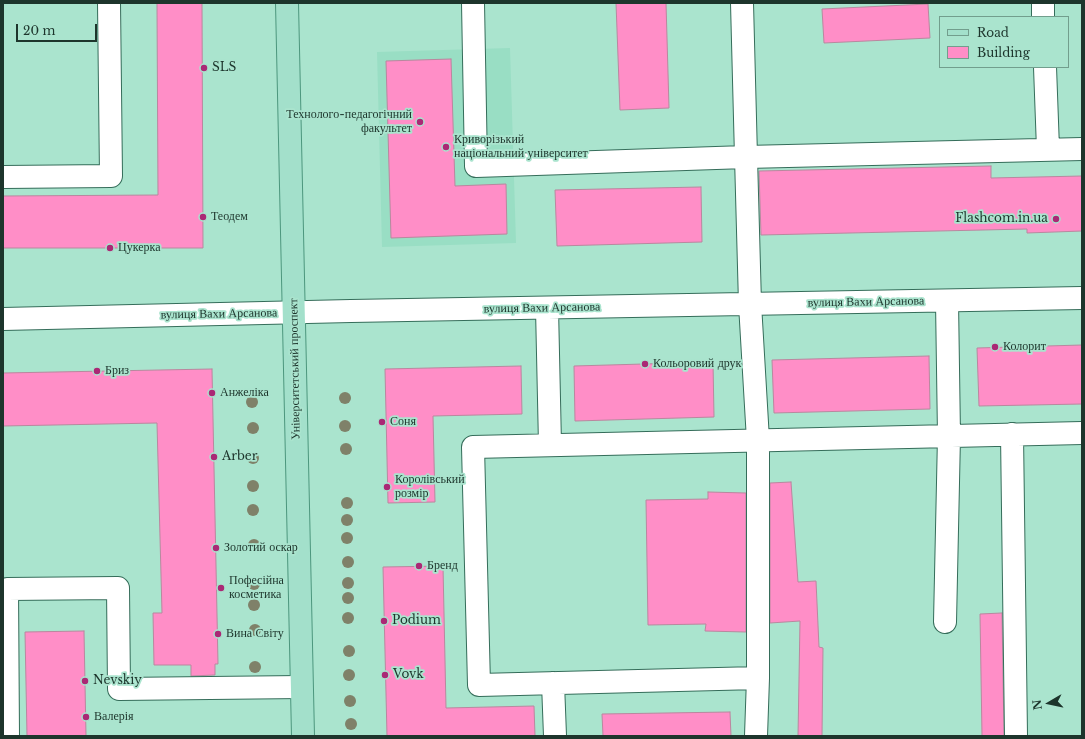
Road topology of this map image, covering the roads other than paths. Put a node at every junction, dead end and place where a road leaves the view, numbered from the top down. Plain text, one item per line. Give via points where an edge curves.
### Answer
1 (109, 3) edge
2 (287, 3) edge
3 (473, 3) edge
4 (742, 3) edge
5 (1043, 3) edge
6 (1044, 16) edge
7 (1045, 68) edge
8 (1048, 149) junction
9 (1082, 149) edge
10 (746, 157) junction
11 (3, 177) edge
12 (1082, 298) edge
13 (947, 301) junction
14 (750, 304) junction
15 (547, 308) junction
16 (294, 312) junction
17 (3, 319) edge
18 (1082, 433) edge
19 (1012, 434) junction
20 (949, 436) junction
21 (758, 440) junction
22 (550, 445) junction
23 (5, 589) edge
24 (945, 622) dead end
25 (758, 678) junction
26 (553, 683) junction
27 (302, 687) junction
28 (8, 736) edge
29 (303, 736) edge
30 (555, 736) edge
31 (756, 736) edge
32 (1016, 736) edge

1 - 11 street via 111,176
2 - 16 main road, Університетський проспект
3 - 10 street via 476,166
4 - 10 street
5 - 6 street
7 - 8 street
8 - 9 street
8 - 10 street
10 - 14 street
12 - 13 street, вулиця Вахи Арсанова
13 - 14 street, вулиця Вахи Арсанова
13 - 20 street
14 - 15 street, вулиця Вахи Арсанова
14 - 21 street
15 - 16 street, вулиця Вахи Арсанова
15 - 22 street
16 - 17 street, вулиця Вахи Арсанова
16 - 27 main road, Університетський проспект
18 - 19 street
19 - 20 street
19 - 32 street
20 - 21 street
20 - 24 street
21 - 22 street
21 - 25 street
22 - 26 street via 473,447 479,685
23 - 27 street via 118,588 119,689
23 - 28 street
25 - 26 street
25 - 31 street
26 - 30 street
27 - 29 main road, Університетський проспект

